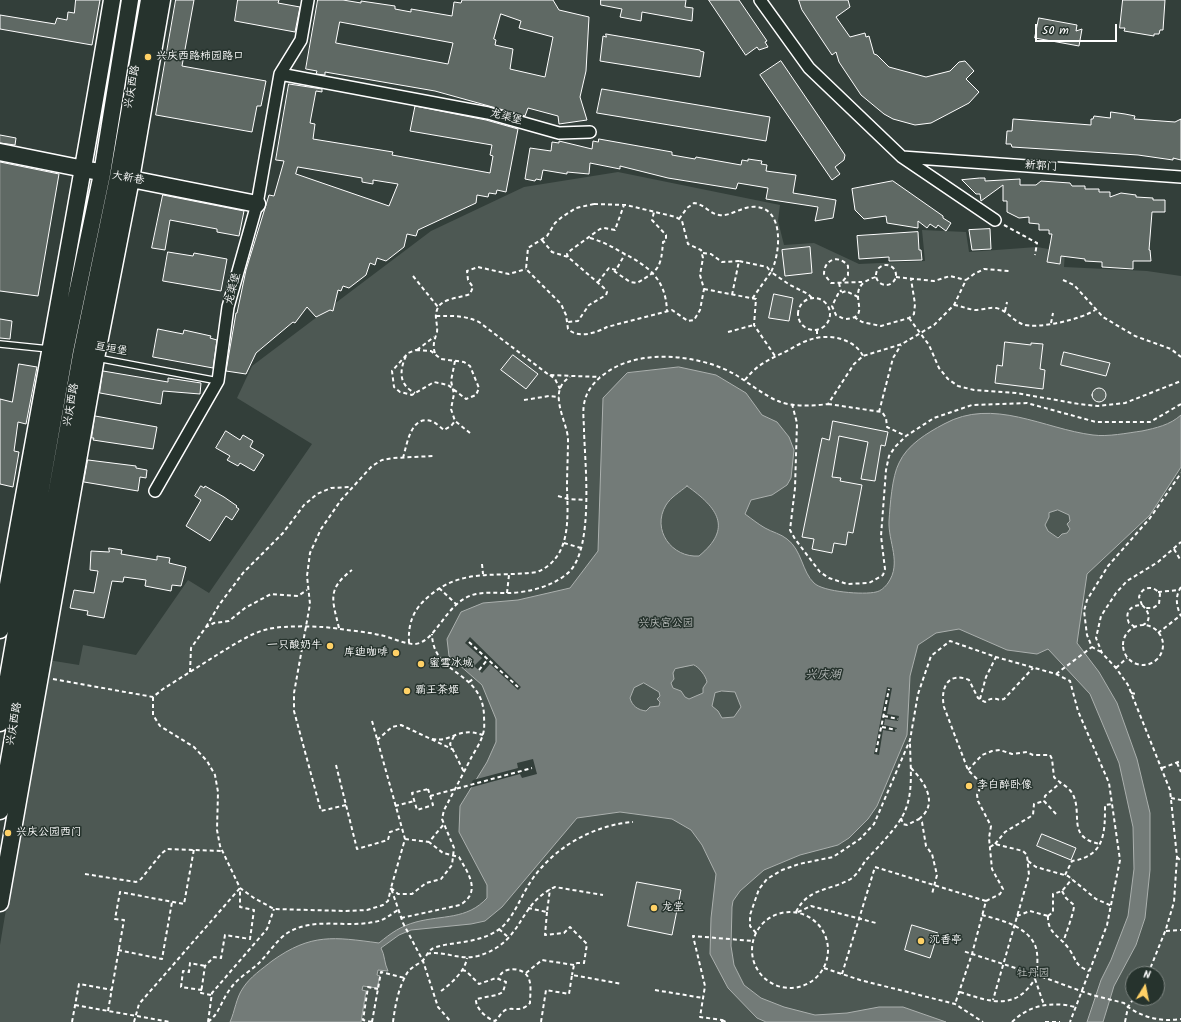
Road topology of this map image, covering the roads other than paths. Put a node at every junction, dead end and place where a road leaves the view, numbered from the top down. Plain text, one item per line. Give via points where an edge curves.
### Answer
1 (112, 0) edge
2 (130, 0) edge
3 (149, 0) edge
4 (162, 0) edge
5 (308, 0) edge
6 (760, 0) edge
7 (280, 74) junction
8 (590, 132) dead end
9 (0, 152) edge
10 (902, 157) junction
11 (84, 168) junction
12 (102, 174) junction
13 (1181, 177) edge
14 (124, 178) junction
15 (257, 204) junction
16 (995, 220) road end
17 (0, 344) edge
18 (73, 353) junction
19 (218, 381) junction
20 (155, 491) dead end
21 (0, 630) edge
22 (17, 681) edge
23 (0, 723) edge
24 (0, 811) edge
25 (0, 904) edge

1 - 11 street
2 - 12 street, 兴庆西路
3 - 14 street, 兴庆西路
4 - 14 street
5 - 7 street, 龙渠堡 via 301,40
6 - 10 street via 809,68
7 - 8 street, 龙渠堡 via 488,113 559,133
7 - 15 street, 龙渠堡
9 - 11 street, 大新巷
10 - 13 street, 新郭门
10 - 16 street
11 - 12 street, 大新巷
11 - 18 street
12 - 14 street, 大新巷
12 - 18 street, 兴庆西路
14 - 15 street, 大新巷
14 - 18 street, 兴庆西路
15 - 19 street, 龙渠堡 via 228,307
17 - 18 lane, 亘垣堡
18 - 19 lane, 亘垣堡
18 - 21 street
18 - 22 street, 兴庆西路
19 - 20 street, 龙渠堡
22 - 23 street, 兴庆西路
22 - 24 street, 兴庆西路
22 - 25 street

